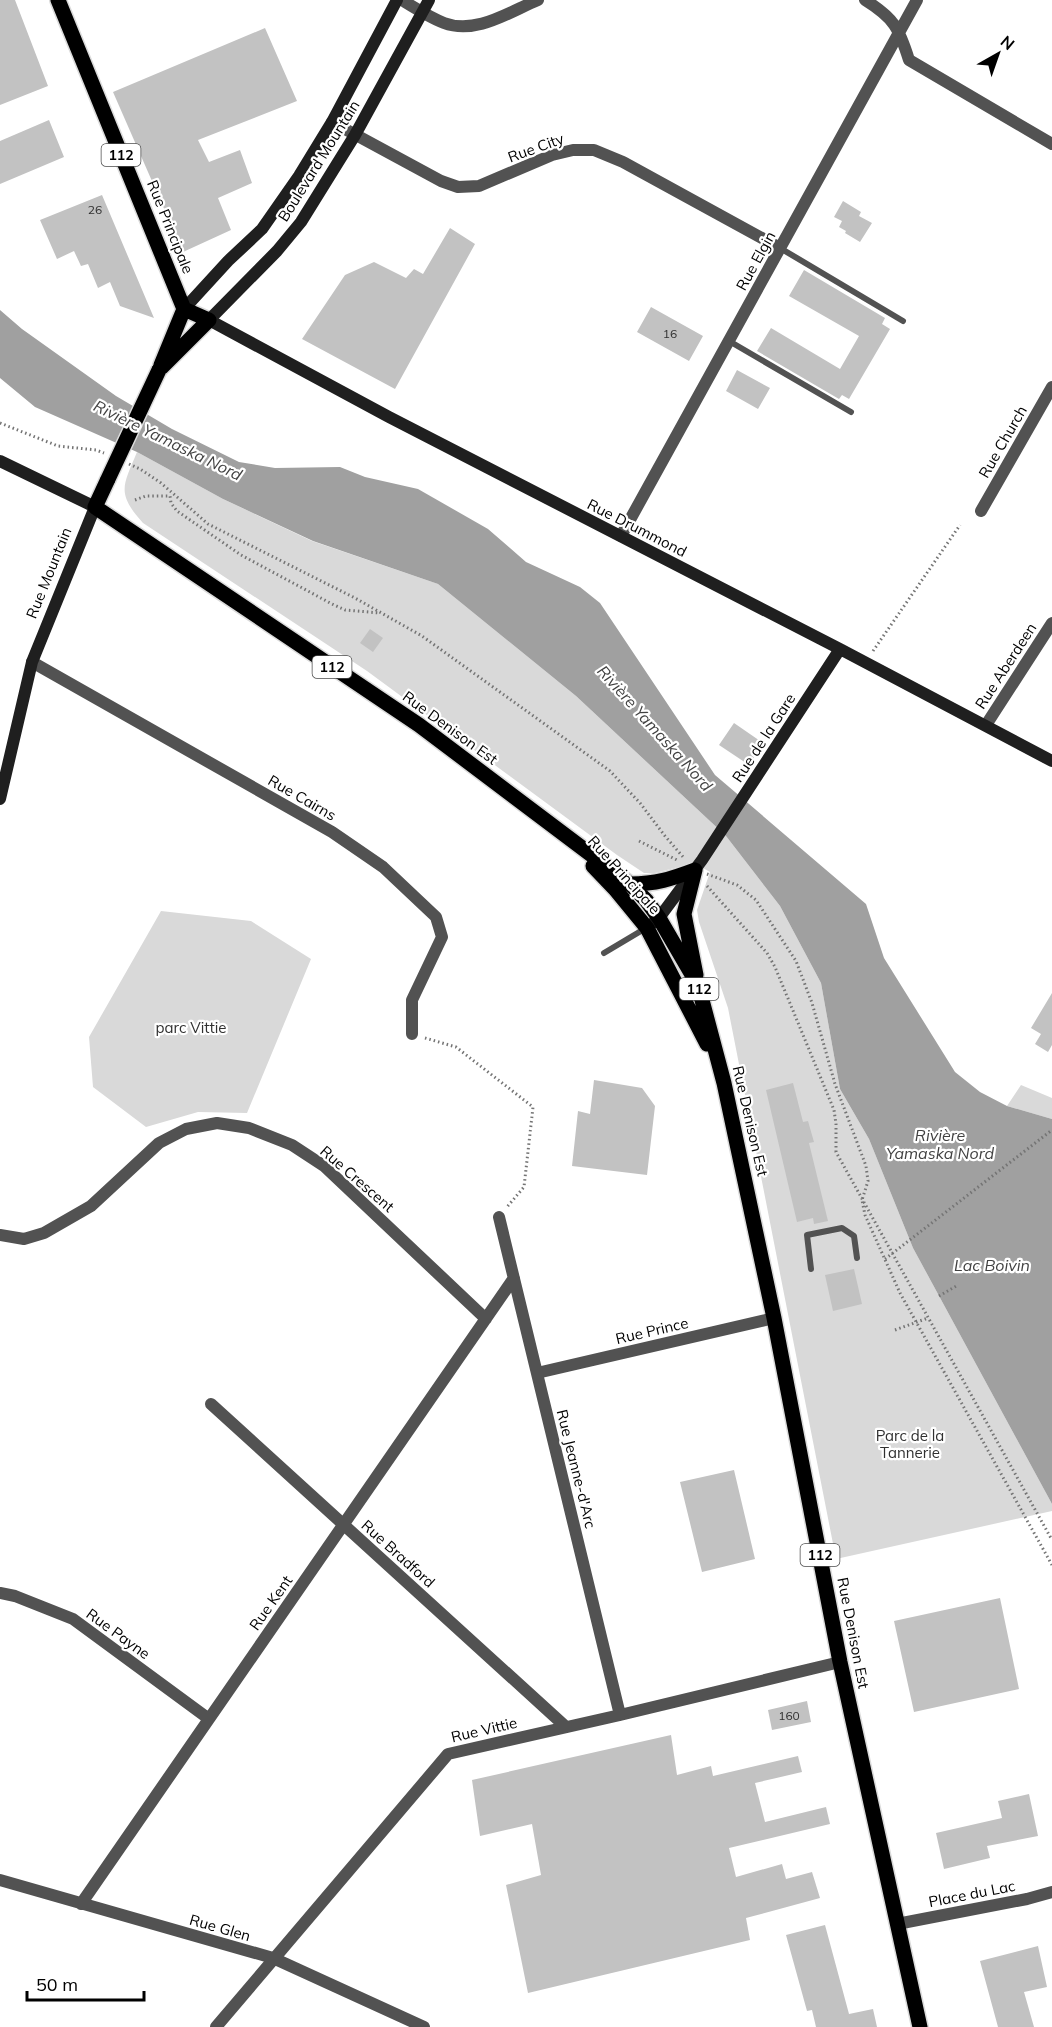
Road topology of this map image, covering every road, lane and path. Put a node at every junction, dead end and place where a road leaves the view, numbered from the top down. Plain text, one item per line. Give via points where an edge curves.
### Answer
1 (57, 0) edge
2 (396, 0) edge
3 (402, 0) edge
4 (429, 0) edge
5 (538, 0) edge
6 (865, 0) edge
7 (917, 0) edge
8 (423, 12) junction
9 (900, 31) junction
10 (332, 122) junction
11 (355, 135) junction
12 (1052, 144) edge
13 (780, 248) junction
14 (184, 309) junction
15 (209, 320) junction
16 (903, 321) dead end
17 (729, 341) junction
18 (159, 370) junction
19 (1052, 387) edge
20 (851, 412) dead end
21 (0, 423) edge
22 (107, 455) dead end
23 (0, 461) edge
24 (129, 464) dead end
25 (135, 500) dead end
26 (95, 507) junction
27 (981, 511) dead end
28 (960, 525) dead end
29 (621, 536) junction
30 (382, 613) junction
31 (1052, 623) edge
32 (840, 649) junction
33 (32, 662) junction
34 (865, 662) junction
35 (986, 726) junction
36 (1052, 761) edge
37 (0, 799) edge
38 (564, 835) junction
39 (639, 841) dead end
40 (698, 865) junction
41 (630, 884) junction
42 (653, 923) junction
43 (604, 953) dead end
44 (698, 985) junction
45 (412, 1034) joint
46 (720, 1068) junction
47 (1052, 1130) edge
48 (862, 1200) junction
49 (499, 1216) joint
50 (0, 1235) edge
51 (893, 1253) junction
52 (857, 1258) dead end
53 (884, 1259) junction
54 (811, 1269) dead end
55 (514, 1278) junction
56 (958, 1285) dead end
57 (939, 1296) dead end
58 (774, 1318) junction
59 (928, 1318) junction
60 (486, 1319) junction
61 (917, 1323) junction
62 (895, 1330) dead end
63 (537, 1373) junction
64 (211, 1404) dead end
65 (344, 1524) junction
66 (1052, 1540) edge
67 (1052, 1565) edge
68 (0, 1593) edge
69 (840, 1662) junction
70 (620, 1715) junction
71 (209, 1719) junction
72 (566, 1726) junction
73 (0, 1880) edge
74 (1052, 1892) edge
75 (81, 1904) junction
76 (897, 1924) junction
77 (273, 1958) junction
78 (216, 2027) edge
79 (423, 2027) edge
80 (920, 2027) edge

1 - 14 main road, Rue Principale / 112
2 - 10 street, Boulevard Mountain
3 - 8 street
4 - 8 street, Boulevard Mountain
5 - 8 street via 480,25 466,27 445,23
6 - 9 street via 881,10
7 - 9 street, Rue Elgin
8 - 11 street, Boulevard Mountain
9 - 12 street via 909,60
9 - 13 street, Rue Elgin
10 - 11 street, Rue City
10 - 14 street, Boulevard Mountain via 262,229
11 - 13 street, Rue City via 458,187 479,186 552,155 594,150
11 - 15 street, Boulevard Mountain via 300,222 271,258
13 - 16 lane
13 - 17 street, Rue Elgin
14 - 15 main road
14 - 18 main road, Rue Mountain
15 - 18 main road, Rue Mountain
15 - 29 street, Rue Drummond
17 - 20 lane
17 - 29 street, Rue Elgin
18 - 26 main road, Rue Mountain, bridge
19 - 27 street, Rue Church
21 - 22 path via 58,446
23 - 26 street
24 - 30 path via 161,483 208,524
25 - 30 path via 170,496 173,507 241,555 345,610
26 - 33 street, Rue Mountain
26 - 38 main road, Rue Denison Est / 112 via 419,725
28 - 34 path
29 - 32 street, Rue Drummond
30 - 40 path via 422,636 610,771 665,836
31 - 35 street, Rue Aberdeen
32 - 34 street, Rue Drummond
32 - 40 street, Rue de la Gare
33 - 37 street, Rue Mountain
33 - 45 street, Rue Cairns via 332,832 383,867 436,917 442,937 412,1000
34 - 35 street, Rue Drummond
35 - 36 street, Rue Drummond
38 - 41 main road, Rue Denison Est / 112
38 - 42 main road, Rue Principale
39 - 40 path
40 - 41 main road via 653,884
40 - 42 street, Rue de la Gare
40 - 44 main road via 684,914
40 - 48 path via 717,897 767,952 775,967 834,1110 836,1152
40 - 48 path via 737,885 756,900 796,961 866,1166 868,1181
41 - 42 main road, Rue Denison Est / 112
42 - 43 lane
42 - 44 main road, Rue Denison Est / 112
42 - 46 main road, Rue Principale
44 - 46 main road, Rue Denison Est / 112
45 - 49 path via 456,1047 533,1107 524,1187
46 - 58 main road, Rue Denison Est / 112
47 - 51 path
48 - 51 path
48 - 53 path
49 - 55 street
50 - 60 street, Rue Crescent via 24,1239 44,1233 91,1206 159,1143 186,1129 217,1123 249,1128 291,1145 324,1166
51 - 53 path
51 - 59 path
52 - 54 lane via 854,1236 842,1228 807,1235
53 - 61 path
55 - 60 street
55 - 63 street, Rue Jeanne-d'Arc
56 - 57 path
58 - 63 street, Rue Prince
58 - 69 main road, Rue Denison Est / 112
59 - 61 path
59 - 66 path
60 - 65 street, Rue Kent
61 - 62 path
61 - 67 path
63 - 70 street, Rue Jeanne-d'Arc
64 - 65 street, Rue Bradford
65 - 71 street, Rue Kent
65 - 72 street, Rue Bradford
68 - 71 street, Rue Payne via 73,1620
69 - 70 street, Rue Vittie
69 - 76 main road, Rue Denison Est / 112
70 - 72 street, Rue Vittie
71 - 75 street, Rue Kent
72 - 77 street, Rue Vittie via 448,1754
73 - 75 street, Rue Glen
74 - 76 street, Place du Lac
75 - 77 street, Rue Glen
76 - 80 main road, Rue Denison Est / 112
77 - 78 street, Rue Vittie
77 - 79 street, Rue Glen

